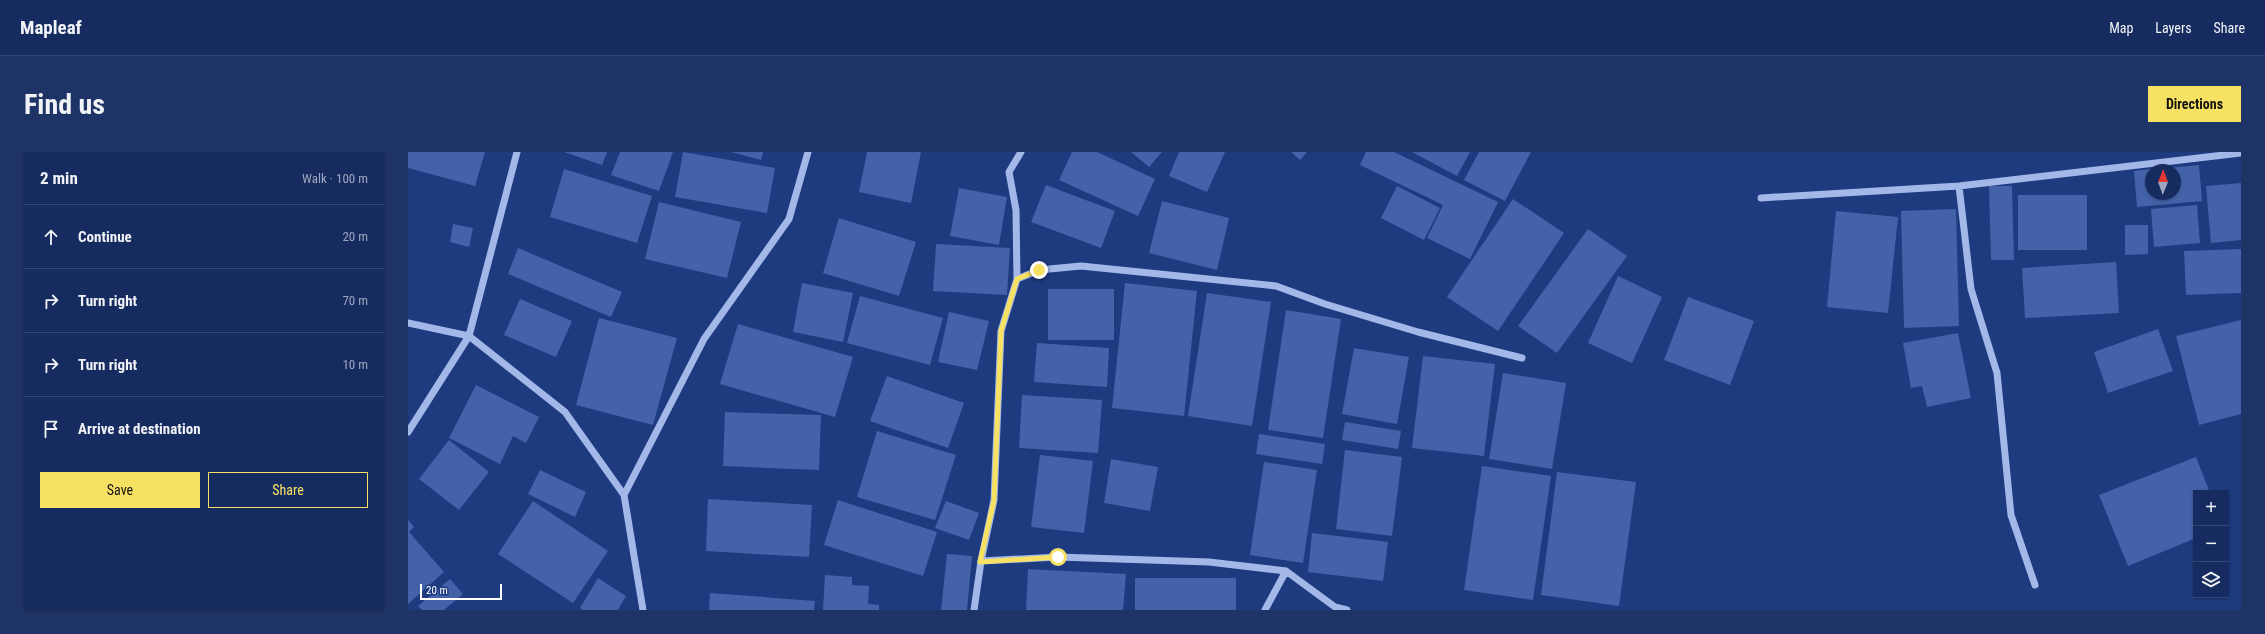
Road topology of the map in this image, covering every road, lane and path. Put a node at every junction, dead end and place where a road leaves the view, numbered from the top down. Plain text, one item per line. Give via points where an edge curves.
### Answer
1 (517, 152) edge
2 (808, 152) edge
3 (1022, 152) edge
4 (2241, 154) edge
5 (1958, 186) junction
6 (1761, 198) dead end
7 (1017, 279) junction
8 (408, 323) edge
9 (469, 336) junction
10 (1522, 358) dead end
11 (408, 432) edge
12 (624, 495) junction
13 (980, 562) junction
14 (1286, 571) junction
15 (2035, 585) dead end
16 (643, 610) edge
17 (974, 610) edge
18 (1265, 610) edge
19 (1347, 610) edge

1 - 9 street
2 - 12 street via 789,219 704,339
3 - 7 street via 1009,172 1016,210
4 - 5 street
5 - 6 street
5 - 15 street via 1971,289 1996,373 2011,515
7 - 10 street via 1039,270 1081,266 1276,286 1418,332
7 - 13 street via 1001,331 994,500
8 - 9 street
9 - 11 street
9 - 12 street via 565,412
12 - 16 street
13 - 14 street via 1066,557 1209,562
13 - 17 street
14 - 18 street
14 - 19 street via 1335,607

